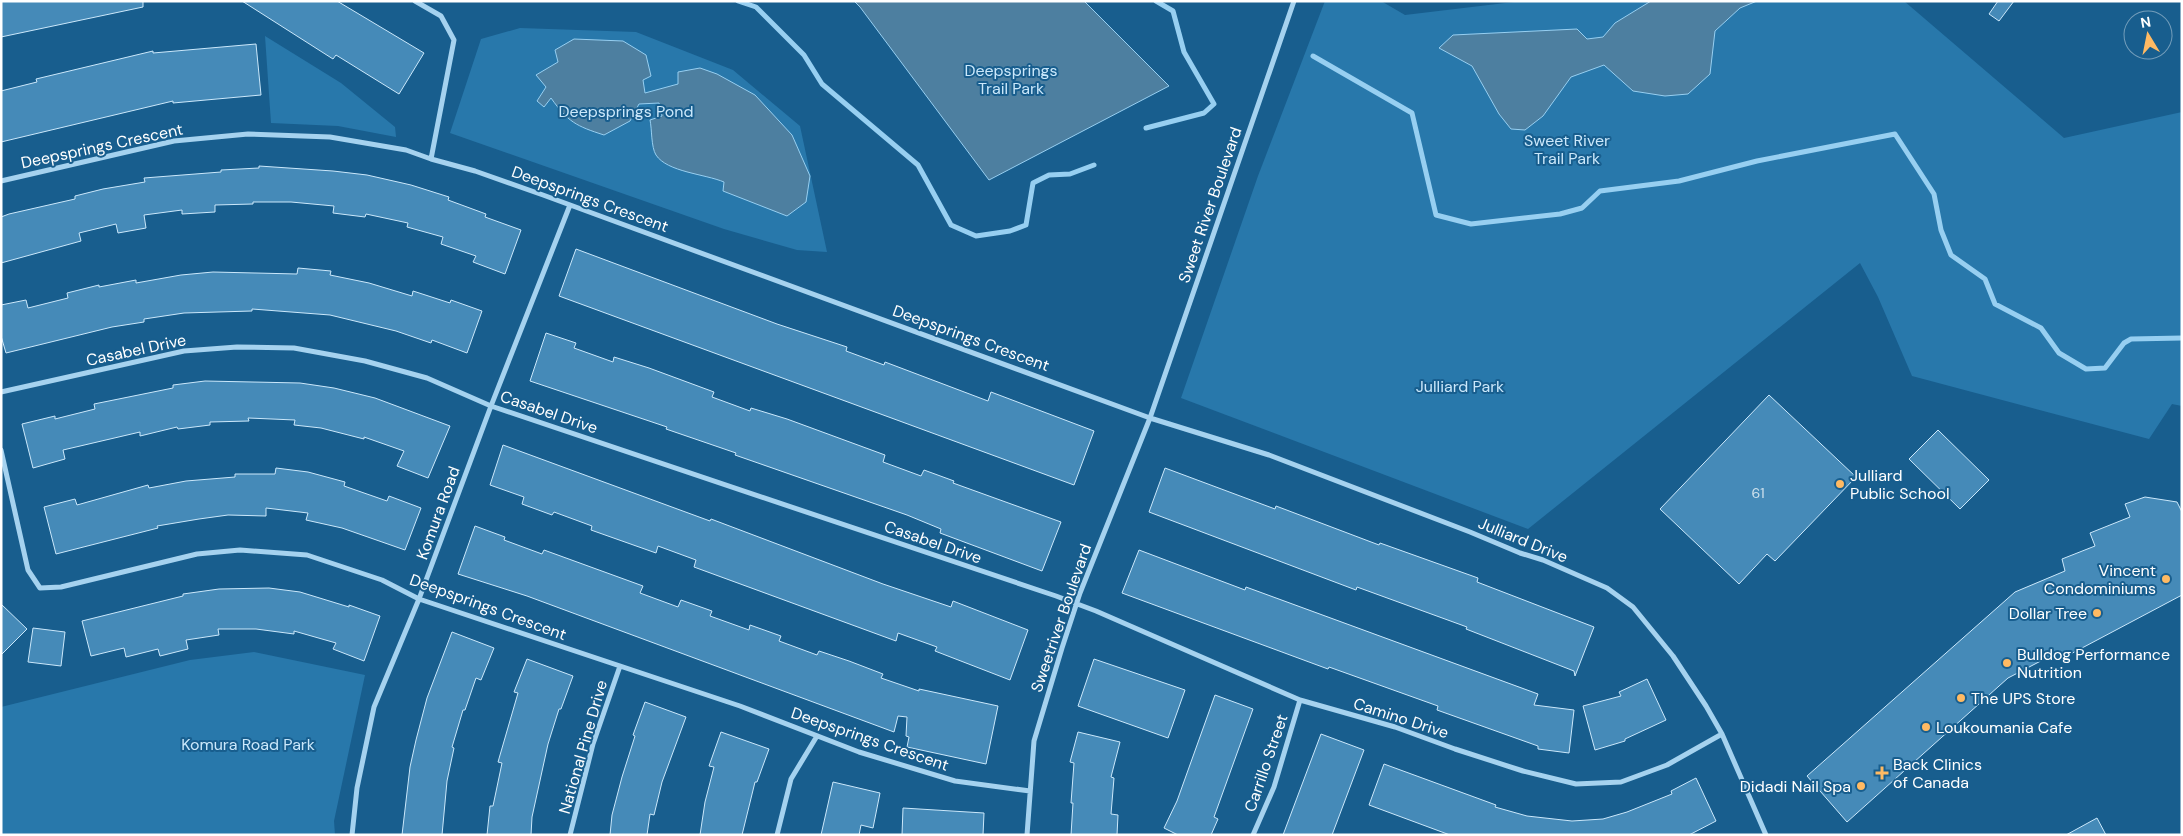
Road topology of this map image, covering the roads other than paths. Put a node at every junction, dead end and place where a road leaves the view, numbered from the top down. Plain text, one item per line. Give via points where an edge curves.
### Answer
1 (415, 1) edge
2 (1294, 1) edge
3 (430, 159) junction
4 (1, 181) edge
5 (570, 205) junction
6 (1, 392) edge
7 (491, 406) junction
8 (1150, 418) junction
9 (1, 450) edge
10 (419, 599) junction
11 (1077, 604) junction
12 (620, 666) junction
13 (1300, 700) junction
14 (1722, 734) junction
15 (817, 736) junction
16 (1030, 791) junction
17 (352, 835) edge
18 (570, 835) edge
19 (777, 835) edge
20 (1027, 835) edge
21 (1253, 835) edge
22 (1766, 835) edge

1 - 3 street via 441,16 454,40
2 - 8 street, Sweet River Boulevard
3 - 4 street, Deepsprings Crescent via 406,150 330,137 248,134 174,141
3 - 5 street, Deepsprings Crescent via 475,171
5 - 7 street, Komura Road
5 - 8 street, Deepsprings Crescent
6 - 7 street, Casabel Drive via 184,351 237,347 294,348 365,361 427,378
7 - 10 street, Komura Road
7 - 11 street, Casabel Drive
8 - 11 street, Sweetriver Boulevard
8 - 14 street, Julliard Drive via 1269,455 1544,560 1607,588 1633,607 1673,656
9 - 10 street, Deepsprings Crescent via 28,570 40,588 61,587 197,554 240,550 307,555 382,580
10 - 12 street, Deepsprings Crescent
10 - 17 street, Komura Road via 374,707 357,788
11 - 13 street, Camino Drive
11 - 16 street, Sweetriver Boulevard via 1034,741
12 - 15 street, Deepsprings Crescent
12 - 18 street, National Pine Drive via 593,744
13 - 14 street, Camino Drive via 1395,727 1522,771 1576,784 1620,782 1667,765
13 - 21 street, Carrillo Street via 1274,787
14 - 22 street, Julliard Drive
15 - 16 street, Deepsprings Crescent via 955,781
15 - 19 street via 791,779
16 - 20 street, Sweetriver Boulevard

